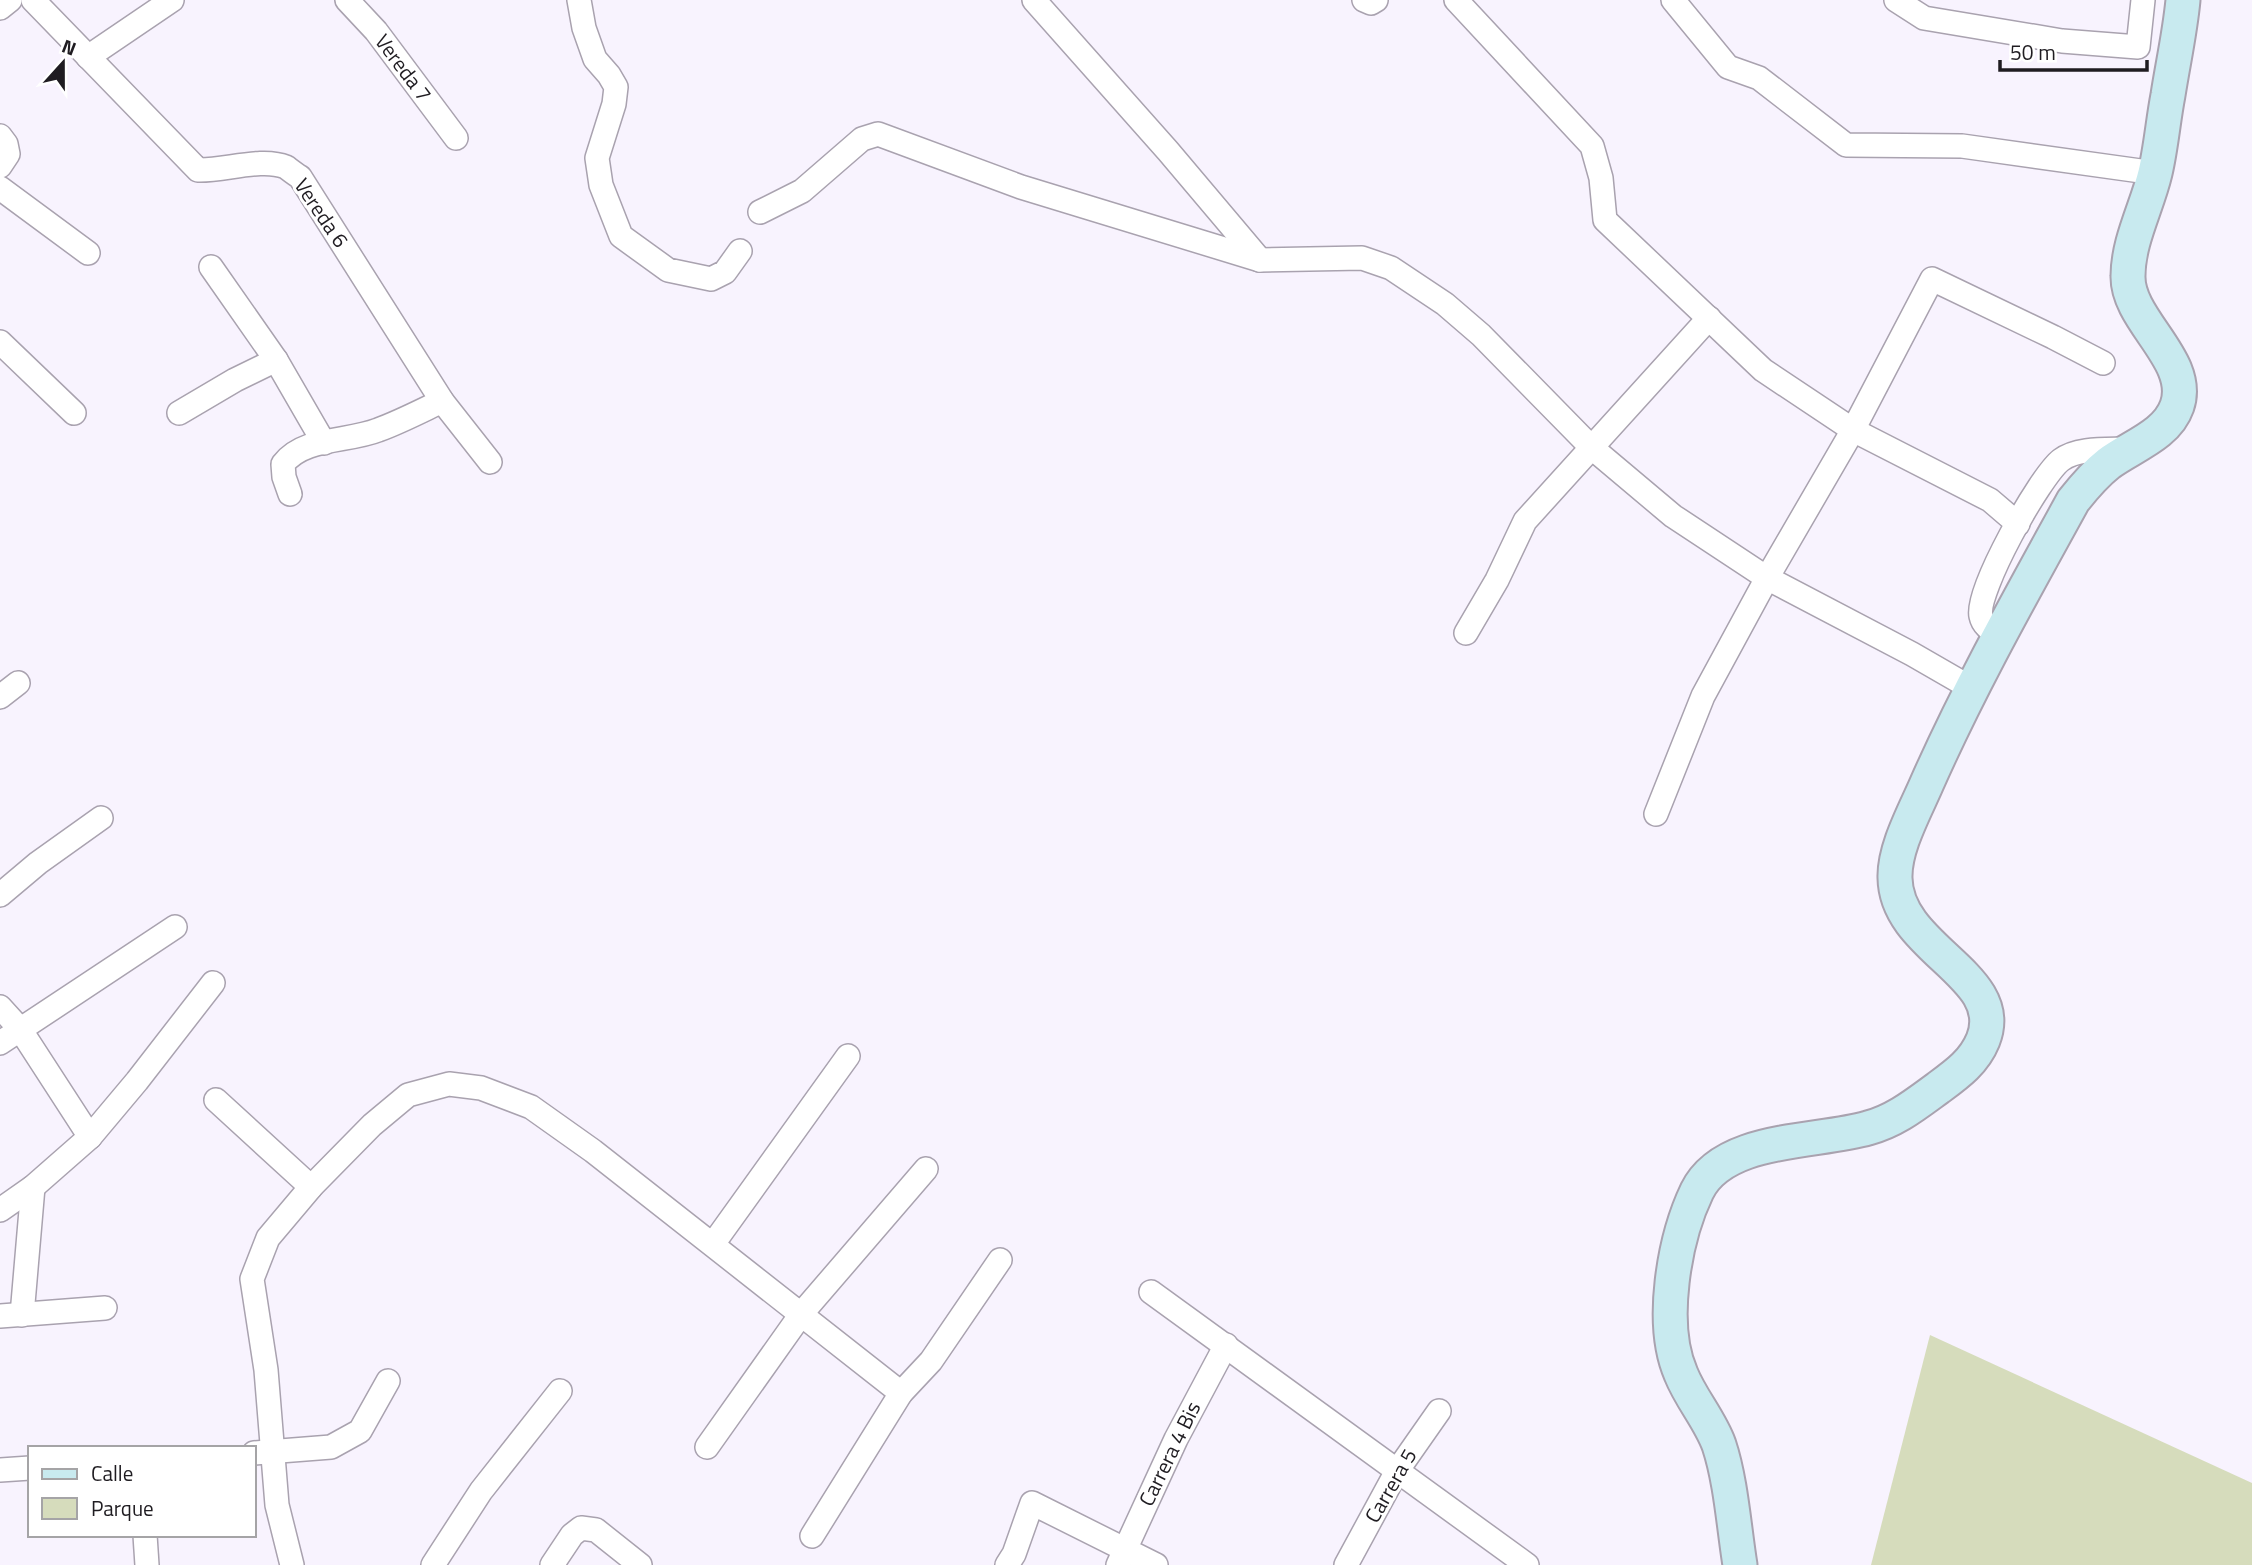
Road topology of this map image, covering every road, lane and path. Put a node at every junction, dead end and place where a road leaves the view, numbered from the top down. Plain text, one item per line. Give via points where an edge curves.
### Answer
1 (9, 0) edge
2 (33, 0) edge
3 (172, 0) edge
4 (347, 0) edge
5 (579, 0) edge
6 (1034, 0) edge
7 (1364, 0) edge
8 (1376, 0) edge
9 (1455, 0) edge
10 (1673, 0) edge
11 (1896, 0) edge
12 (2143, 0) edge
13 (2183, 0) edge
14 (0, 8) edge
15 (88, 57) junction
16 (0, 136) edge
17 (456, 138) dead end
18 (0, 166) edge
19 (2155, 173) junction
20 (0, 188) edge
21 (761, 212) dead end
22 (740, 251) dead end
23 (88, 253) dead end
24 (1260, 260) junction
25 (211, 267) dead end
26 (1709, 318) junction
27 (0, 342) edge
28 (276, 360) junction
29 (2103, 363) dead end
30 (442, 401) junction
31 (74, 413) dead end
32 (179, 413) dead end
33 (1853, 430) junction
34 (324, 443) junction
35 (1591, 447) junction
36 (2133, 448) junction
37 (490, 462) dead end
38 (290, 494) dead end
39 (2018, 524) junction
40 (1767, 578) junction
41 (1465, 633) dead end
42 (1999, 635) junction
43 (1971, 688) junction
44 (1656, 814) dead end
45 (101, 818) dead end
46 (0, 895) edge
47 (175, 927) dead end
48 (213, 983) dead end
49 (0, 1007) edge
50 (20, 1029) junction
51 (0, 1043) edge
52 (848, 1056) dead end
53 (216, 1100) dead end
54 (90, 1137) junction
55 (926, 1169) dead end
56 (33, 1187) junction
57 (311, 1187) junction
58 (0, 1210) edge
59 (713, 1244) junction
60 (999, 1260) dead end
61 (1150, 1292) dead end
62 (105, 1308) dead end
63 (802, 1313) junction
64 (11, 1316) edge
65 (1226, 1345) junction
66 (388, 1381) dead end
67 (560, 1391) dead end
68 (901, 1393) junction
69 (1439, 1410) dead end
70 (706, 1447) dead end
71 (263, 1452) edge
72 (28, 1468) edge
73 (0, 1470) edge
74 (1396, 1471) junction
75 (812, 1536) dead end
76 (145, 1537) edge
77 (1121, 1557) edge
78 (147, 1565) edge
79 (292, 1565) edge
80 (433, 1565) edge
81 (552, 1565) edge
82 (640, 1565) edge
83 (1007, 1565) edge
84 (1156, 1565) edge
85 (1346, 1565) edge
86 (1527, 1565) edge
87 (1740, 1565) edge

1 - 14 street
2 - 15 street, Vereda 6
3 - 15 street
4 - 17 street, Vereda 7 via 376,31
5 - 22 street via 595,59 616,87 597,158 601,185 621,236 668,270 711,279 724,272
6 - 24 street
7 - 8 street
9 - 26 street via 1592,146 1605,219
10 - 19 street via 1728,67 1759,78 1846,145 1962,146
11 - 12 street via 1924,18 2062,41 2138,47
13 - 19 main road
15 - 30 street, Vereda 6 via 198,170 268,163 300,177
16 - 18 street via 8,154
19 - 36 main road via 2130,254 2130,295 2177,374 2180,390 2173,418
20 - 23 street
21 - 24 street via 802,191 862,139 878,134 1021,187
24 - 35 street via 1362,258 1391,268 1481,335
25 - 28 street
26 - 33 street via 1763,370
26 - 35 street
27 - 31 street
28 - 32 street
28 - 34 street
29 - 33 street via 1932,279
30 - 34 street via 375,431
30 - 37 street, Vereda 6
33 - 39 street via 1990,500
33 - 40 street
34 - 38 street via 291,453 283,464
35 - 40 street via 1673,516
35 - 41 street via 1525,522
36 - 39 street via 2086,451 2063,458 2035,492
36 - 42 main road via 2089,480 2073,501
39 - 42 street via 1981,607 1983,622
40 - 43 street
40 - 44 street via 1703,695
42 - 43 main road
43 - 87 main road via 1903,838 1895,876 1897,897 1910,922 1971,982 1984,1002 1989,1022 1976,1054 1965,1068 1893,1119 1868,1129 1739,1153 1718,1166 1698,1187 1673,1268 1672,1344 1681,1374 1719,1445
45 - 46 street
47 - 50 street
48 - 54 street
49 - 50 street
50 - 51 street
50 - 54 street
52 - 59 street
53 - 57 street
54 - 56 street
55 - 63 street
56 - 58 street
56 - 64 street
57 - 59 street via 408,1095 449,1084 481,1088 531,1107
57 - 71 street via 268,1238 252,1279 266,1370
59 - 63 street
60 - 68 street via 931,1361
61 - 65 street
62 - 64 street
63 - 68 street
63 - 70 street
65 - 74 street
65 - 77 street, Carrera 4 Bis
66 - 71 street via 360,1431 331,1447
67 - 80 street via 481,1491
68 - 75 street
69 - 74 street, Carrera 5
71 - 79 street
72 - 73 street
74 - 85 street, Carrera 5
74 - 86 street
76 - 78 street
77 - 83 street via 1032,1503
77 - 84 street
81 - 82 street via 581,1528 596,1530

